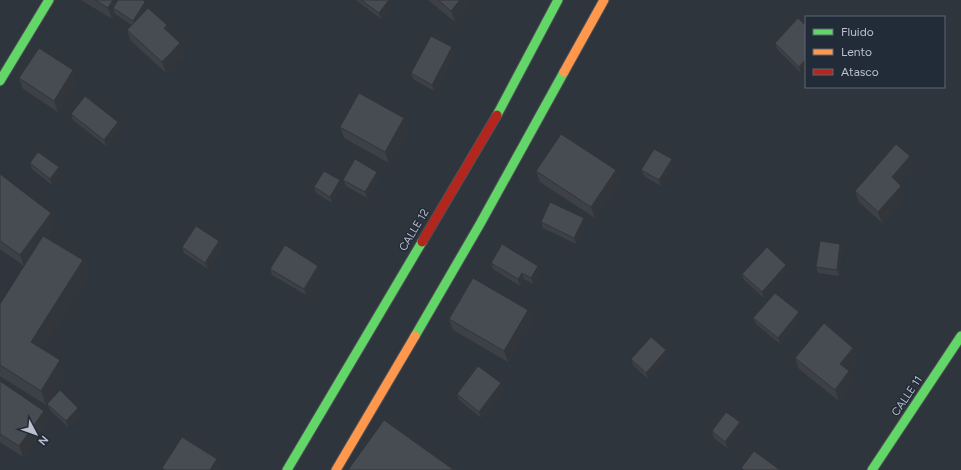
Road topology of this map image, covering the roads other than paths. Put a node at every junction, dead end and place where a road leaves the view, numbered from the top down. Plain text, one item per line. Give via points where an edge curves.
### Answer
1 (49, 0) edge
2 (558, 0) edge
3 (604, 0) edge
4 (0, 82) edge
5 (961, 336) edge
6 (286, 470) edge
7 (336, 470) edge
8 (872, 470) edge

1 - 4 street
2 - 6 street, CALLE 12 via 499,111
3 - 7 street via 480,224
5 - 8 street, CALLE 11

